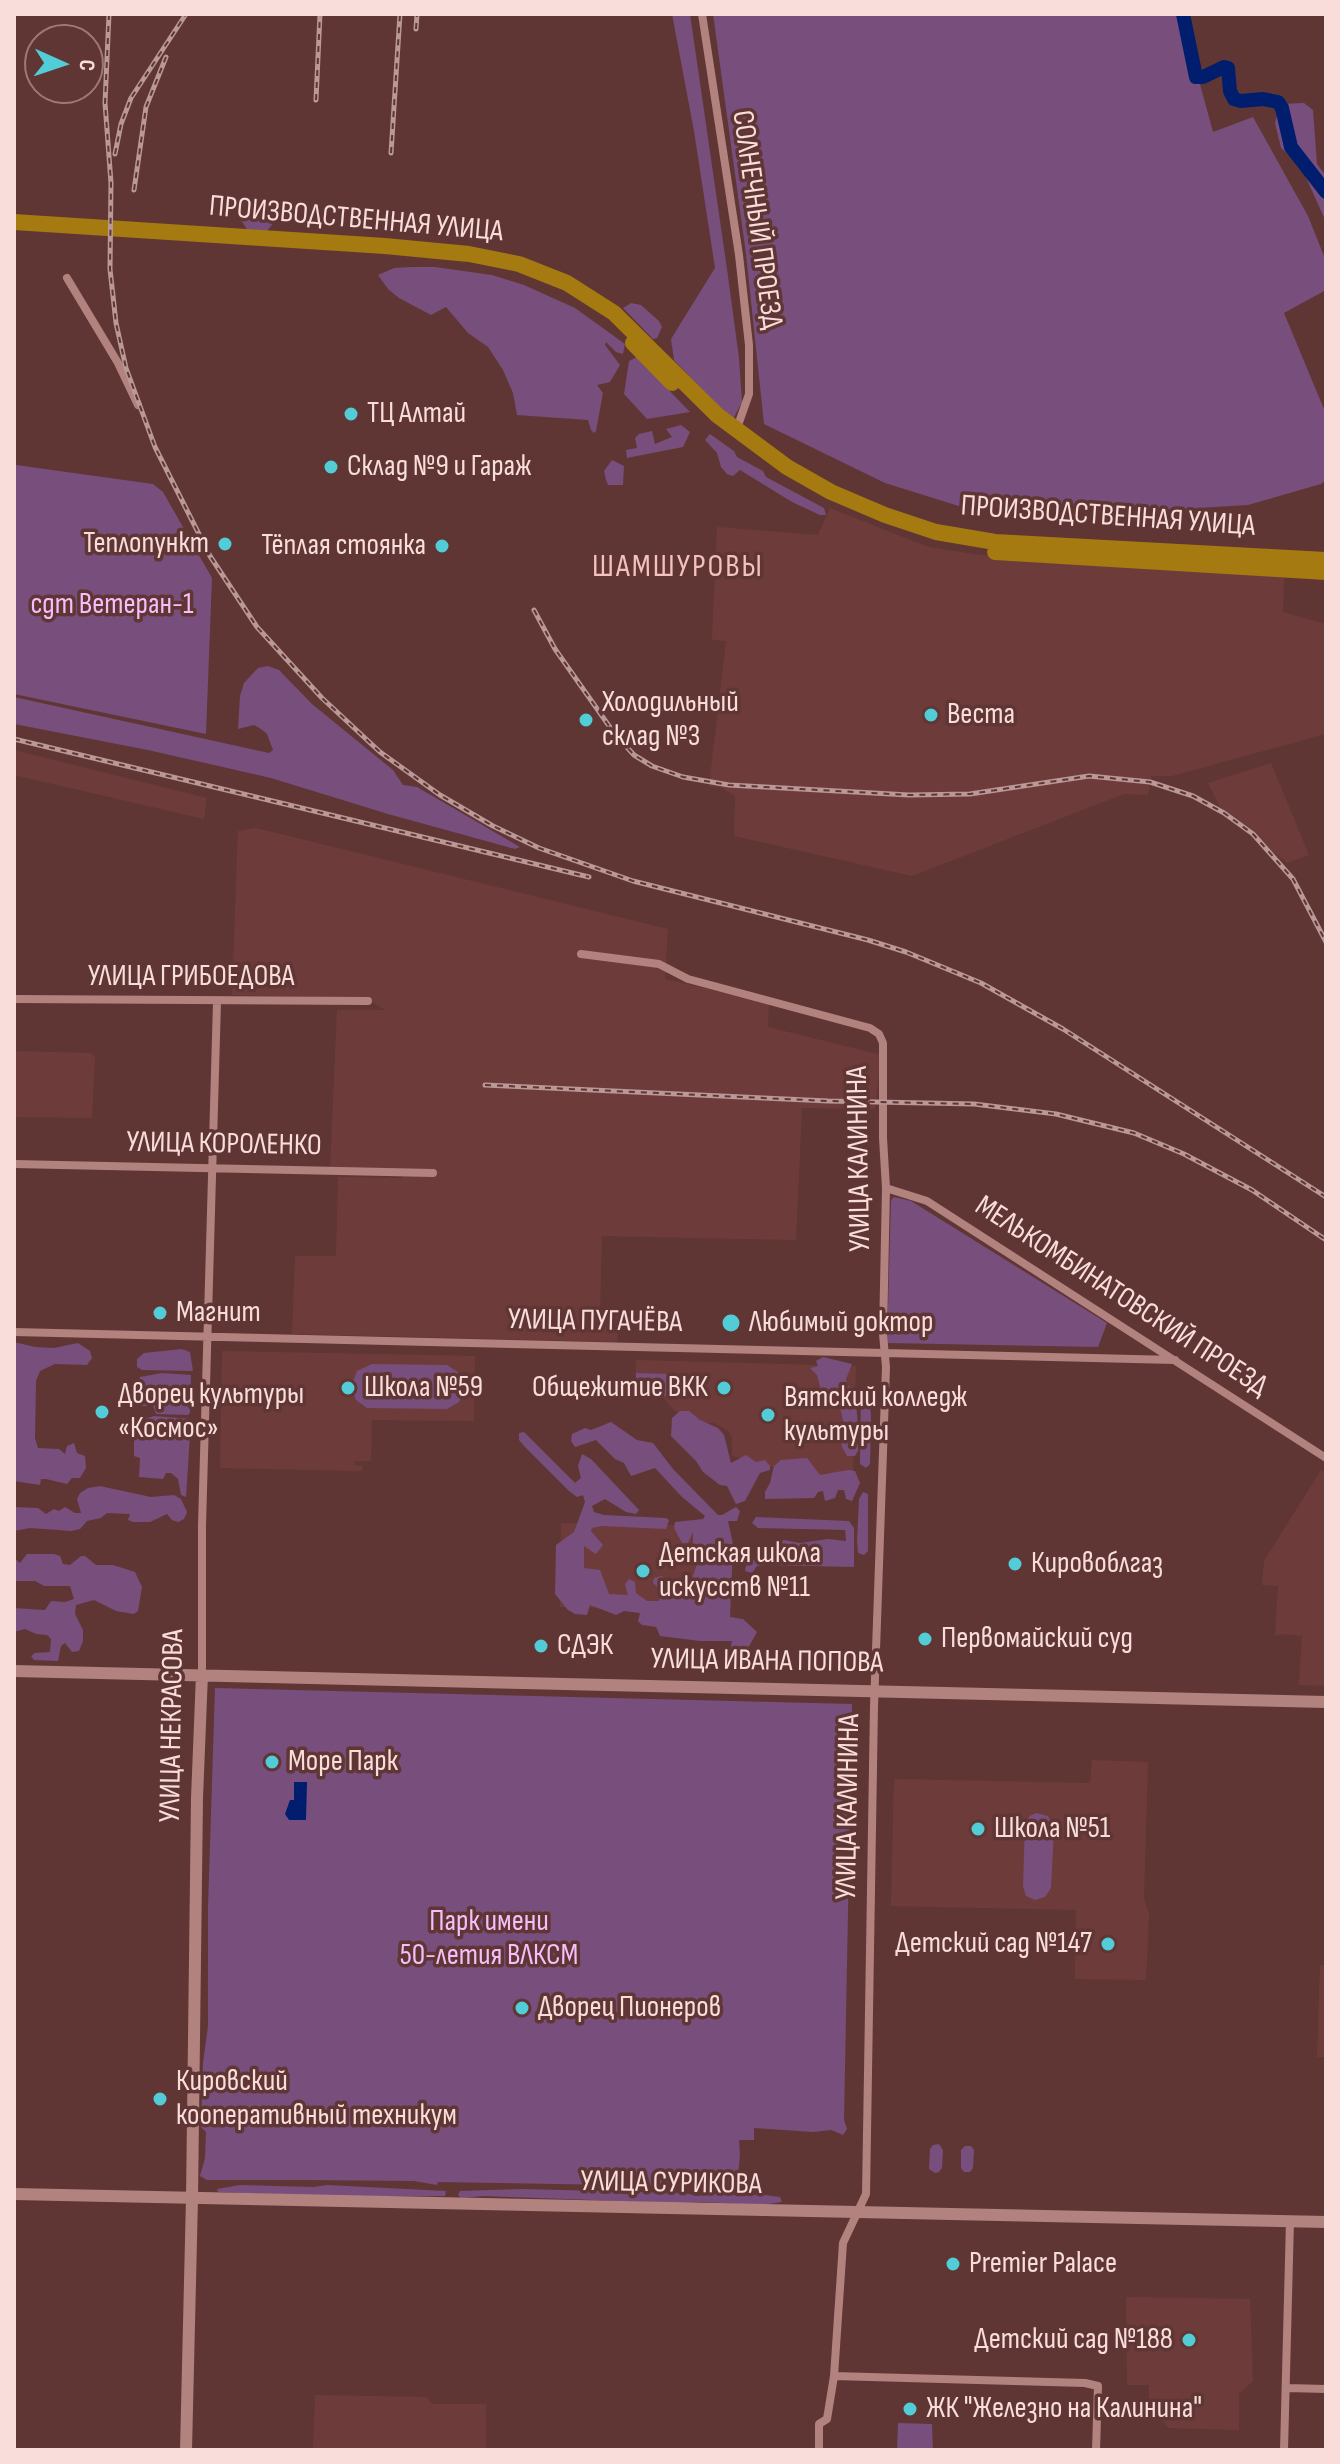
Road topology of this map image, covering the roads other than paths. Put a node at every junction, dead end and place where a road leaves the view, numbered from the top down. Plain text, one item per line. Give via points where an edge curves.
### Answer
1 (702, 14) edge
2 (14, 222) edge
3 (14, 231) edge
4 (234, 240) junction
5 (304, 245) junction
6 (67, 278) dead end
7 (138, 405) dead end
8 (736, 431) junction
9 (1326, 560) edge
10 (1326, 572) edge
11 (581, 954) dead end
12 (14, 999) edge
13 (368, 1001) dead end
14 (217, 1002) junction
15 (14, 1164) edge
16 (212, 1168) junction
17 (433, 1173) dead end
18 (886, 1188) junction
19 (14, 1332) edge
20 (207, 1337) junction
21 (884, 1353) junction
22 (1175, 1360) junction
23 (1326, 1458) edge
24 (14, 1671) edge
25 (202, 1674) junction
26 (875, 1691) junction
27 (1326, 1702) edge
28 (14, 2194) edge
29 (192, 2198) junction
30 (858, 2213) junction
31 (1290, 2221) junction
32 (1326, 2222) edge
33 (834, 2376) junction
34 (1286, 2388) junction
35 (1326, 2389) edge
36 (186, 2450) edge
37 (819, 2450) edge
38 (1096, 2450) edge
39 (1284, 2450) edge

1 - 8 street, СОЛНЕЧНЫЙ ПРОЕЗД via 749,345 749,394
2 - 4 highway, ПРОИЗВОДСТВЕННАЯ УЛИЦА
3 - 4 highway, ПРОИЗВОДСТВЕННАЯ УЛИЦА
4 - 5 highway, ПРОИЗВОДСТВЕННАЯ УЛИЦА
5 - 8 highway, ПРОИЗВОДСТВЕННАЯ УЛИЦА via 469,254 519,264 567,283 623,320
5 - 10 highway, ПРОИЗВОДСТВЕННАЯ УЛИЦА via 469,264 537,280 620,330 747,450 832,501 910,534 1016,554
6 - 7 street
8 - 9 highway, ПРОИЗВОДСТВЕННАЯ УЛИЦА via 831,492 936,532 995,542
11 - 18 street, УЛИЦА КАЛИНИНА via 659,964 688,979 874,1030 883,1043
12 - 14 street, УЛИЦА ГРИБОЕДОВА
13 - 14 street, УЛИЦА ГРИБОЕДОВА
14 - 16 street, УЛИЦА НЕКРАСОВА
15 - 16 street, УЛИЦА КОРОЛЕНКО
16 - 17 street, УЛИЦА КОРОЛЕНКО
16 - 20 street, УЛИЦА НЕКРАСОВА
18 - 21 street, УЛИЦА КАЛИНИНА
18 - 22 street, МЕЛЬКОМБИНАТОВСКИЙ ПРОЕЗД via 927,1201
19 - 20 street, УЛИЦА ПУГАЧЁВА
20 - 21 street, УЛИЦА ПУГАЧЁВА
20 - 25 street, УЛИЦА НЕКРАСОВА
21 - 22 street, УЛИЦА ПУГАЧЁВА
21 - 26 street, УЛИЦА КАЛИНИНА
22 - 23 street, МЕЛЬКОМБИНАТОВСКИЙ ПРОЕЗД
24 - 25 street, УЛИЦА ИВАНА ПОПОВА
25 - 26 street, УЛИЦА ИВАНА ПОПОВА
25 - 29 street, УЛИЦА НЕКРАСОВА
26 - 27 street, УЛИЦА ИВАНА ПОПОВА
26 - 30 street, УЛИЦА КАЛИНИНА via 867,2167 866,2194
28 - 29 street, УЛИЦА СУРИКОВА
29 - 30 street, УЛИЦА СУРИКОВА
29 - 36 street, УЛИЦА НЕКРАСОВА
30 - 31 street, УЛИЦА СУРИКОВА
30 - 33 street, УЛИЦА КАЛИНИНА via 843,2243
31 - 32 street, УЛИЦА СУРИКОВА
31 - 34 street
33 - 37 street, УЛИЦА КАЛИНИНА via 827,2419 819,2424
33 - 38 street via 1098,2386
34 - 35 street
34 - 39 street

